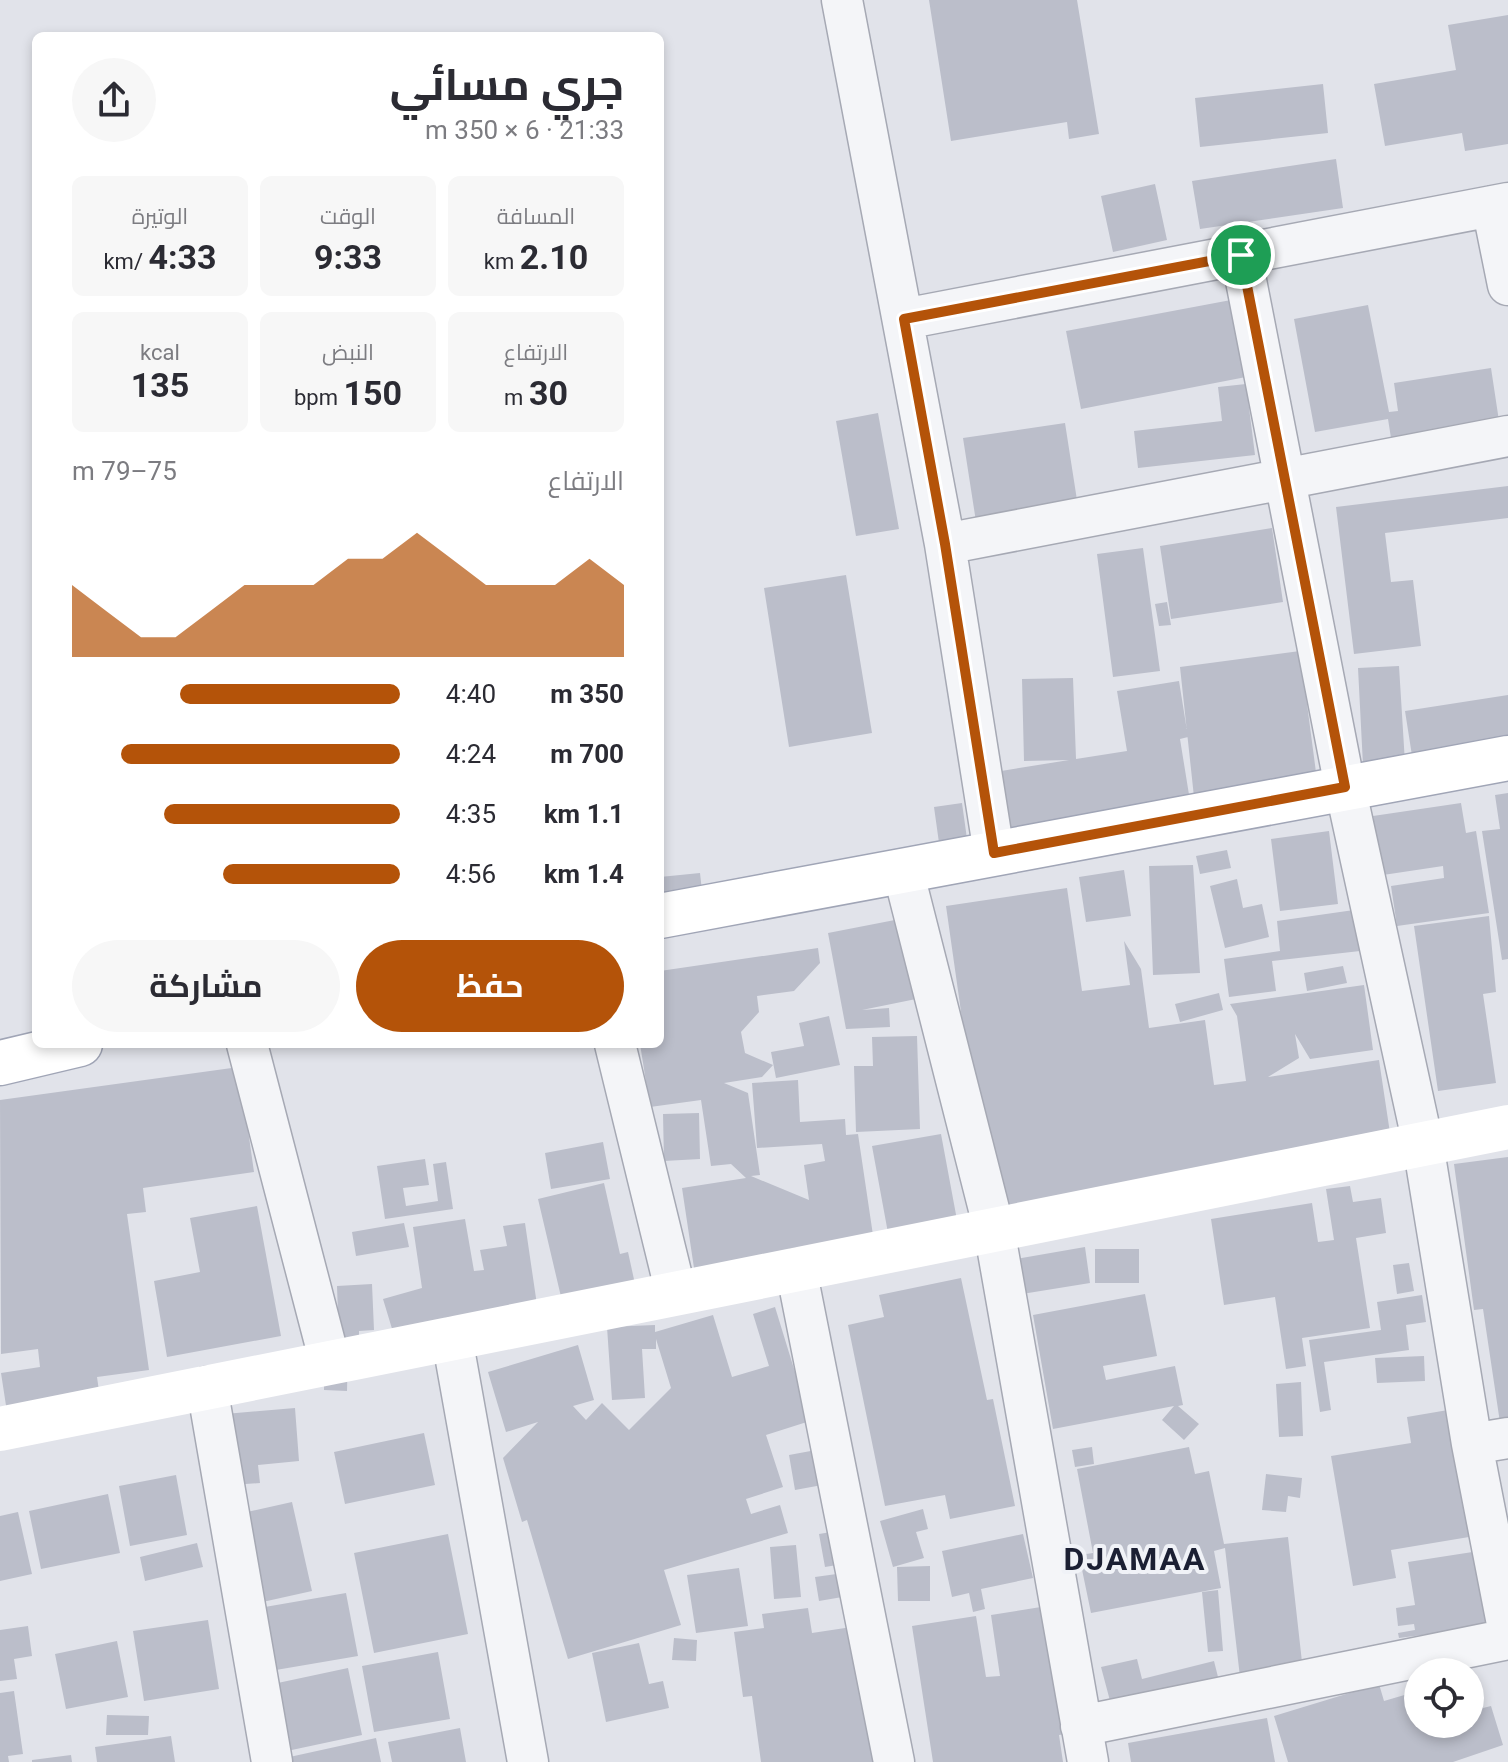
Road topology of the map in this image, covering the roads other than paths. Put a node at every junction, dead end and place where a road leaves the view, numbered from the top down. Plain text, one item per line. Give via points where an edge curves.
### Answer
1 (842, 0) edge
2 (1500, 205) edge
3 (1241, 255) junction
4 (1508, 285) edge
5 (904, 319) junction
6 (1508, 436) edge
7 (1285, 479) junction
8 (945, 544) junction
9 (1508, 758) edge
10 (1345, 787) junction
11 (994, 853) junction
12 (903, 871) junction
13 (664, 915) edge
14 (63, 1048) edge
15 (248, 1048) edge
16 (616, 1048) edge
17 (0, 1063) edge
18 (1508, 1127) edge
19 (1423, 1144) junction
20 (994, 1229) junction
21 (796, 1269) junction
22 (676, 1293) junction
23 (452, 1338) junction
24 (330, 1362) junction
25 (207, 1387) junction
26 (2, 1420) edge
27 (1490, 1441) edge
28 (1508, 1629) edge
29 (1508, 1639) edge
30 (1084, 1744) edge
31 (272, 1762) edge
32 (528, 1762) edge
33 (894, 1762) edge

1 - 5 street
2 - 3 street
2 - 4 street
3 - 5 street
3 - 7 street
5 - 8 street
6 - 7 street
7 - 8 street
7 - 10 street
8 - 11 street
9 - 10 street
10 - 11 street
10 - 19 street
11 - 12 street
12 - 13 street
12 - 20 street
14 - 17 street
15 - 24 street
16 - 22 street
18 - 19 street
19 - 20 street
19 - 27 street
20 - 21 street
20 - 30 street
21 - 22 street
21 - 33 street
22 - 23 street
23 - 24 street
23 - 32 street
24 - 25 street
25 - 26 street
25 - 31 street
27 - 28 street
29 - 30 street

